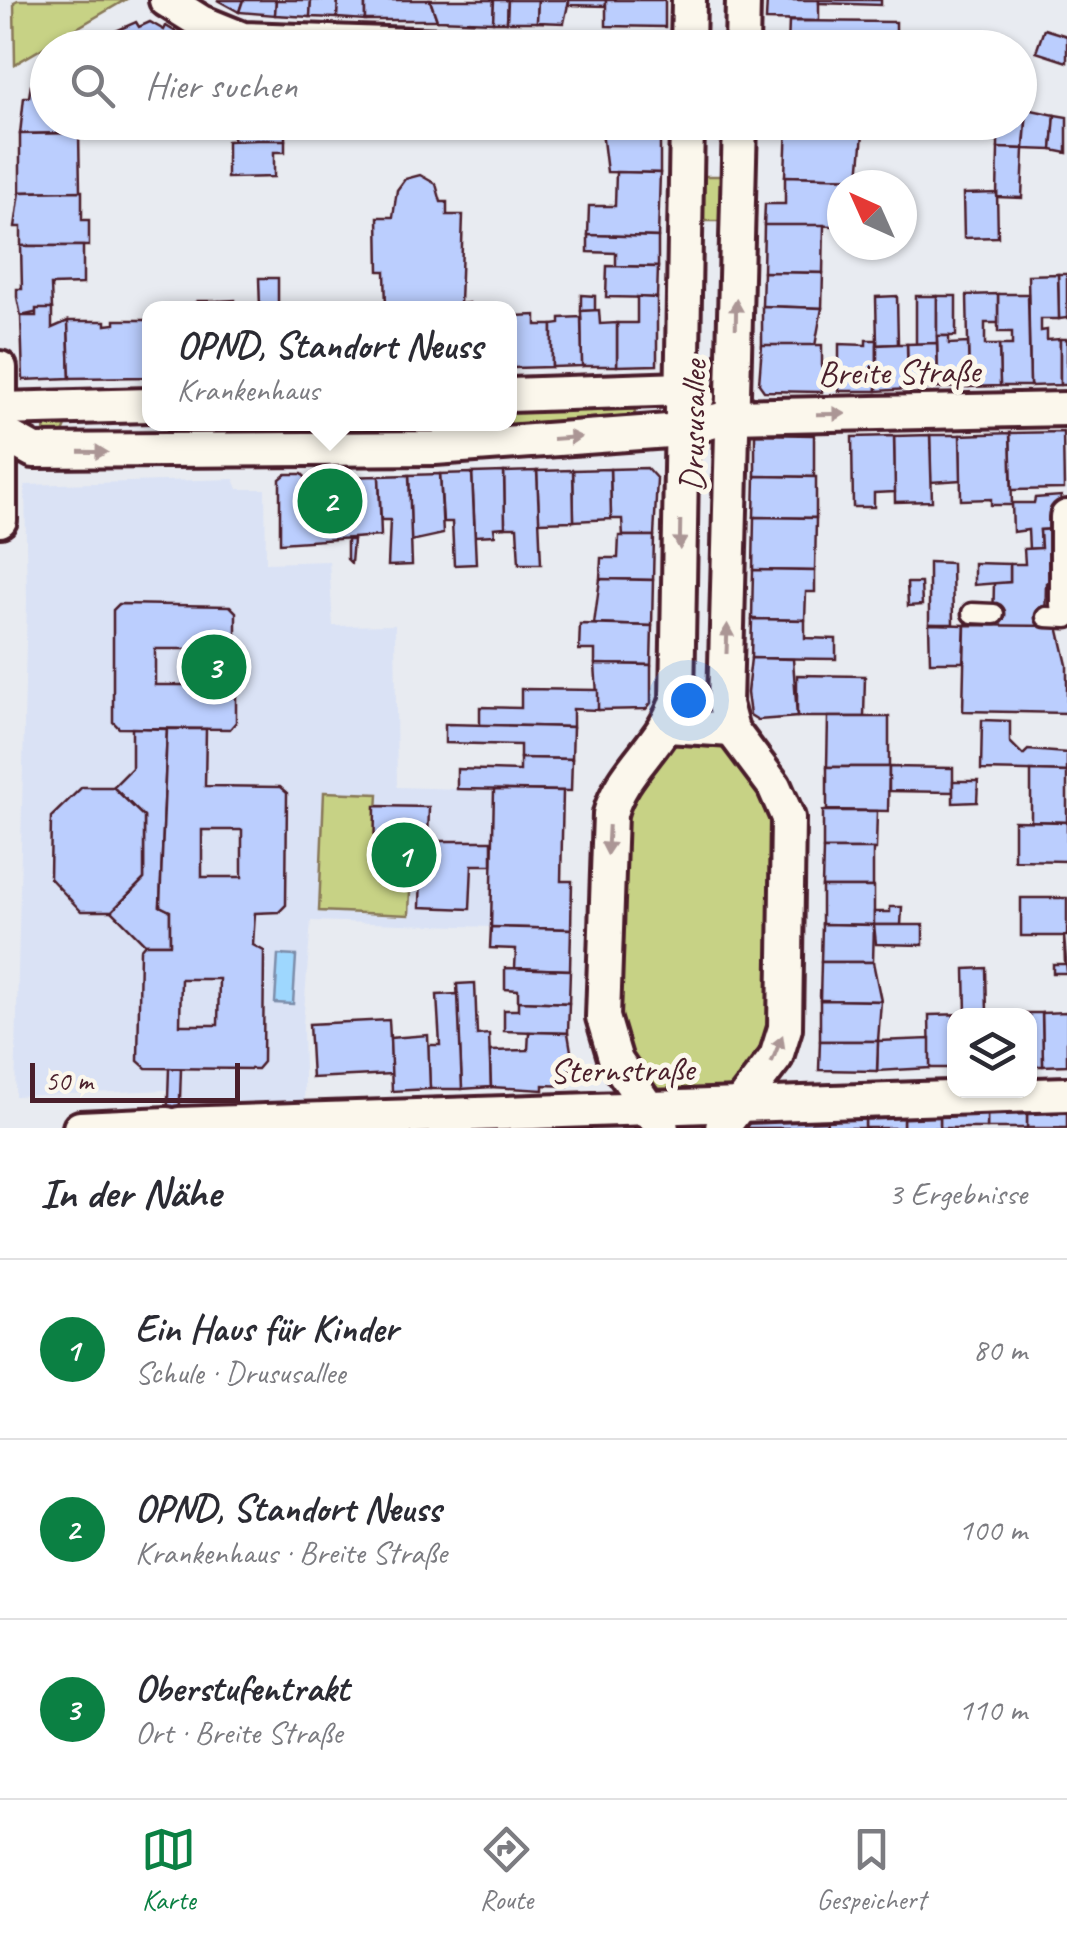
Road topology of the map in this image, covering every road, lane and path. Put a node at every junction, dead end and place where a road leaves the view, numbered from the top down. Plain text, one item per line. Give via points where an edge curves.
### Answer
1 (166, 0) edge
2 (689, 0) edge
3 (743, 0) edge
4 (218, 30) edge
5 (688, 30) edge
6 (742, 30) edge
7 (686, 140) edge
8 (740, 140) edge
9 (0, 368) edge
10 (682, 388) junction
11 (517, 395) edge
12 (142, 406) edge
13 (1067, 409) edge
14 (1, 410) edge
15 (734, 416) junction
16 (682, 430) junction
17 (0, 432) edge
18 (1067, 516) edge
19 (0, 520) edge
20 (1056, 610) edge
21 (972, 613) dead end
22 (994, 614) dead end
23 (1067, 618) edge
24 (667, 726) junction
25 (732, 730) junction
26 (1067, 1094) edge
27 (729, 1117) edge
28 (655, 1118) edge
29 (80, 1128) edge

1 - 4 street
2 - 5 street
3 - 6 street
7 - 10 street, Drususallee
15 -> 8 street, Drususallee
9 - 14 street
10 - 11 street
10 - 15 street, Breite Straße
10 - 16 street, Drususallee
12 - 14 street
15 -> 13 street, Breite Straße
14 - 17 street
15 - 16 street, Breite Straße
25 -> 15 street, Drususallee via 725,704
17 -> 16 street, Breite Straße via 34,451 137,452 435,448
16 -> 24 street, Drususallee via 677,700
17 - 19 street
18 - 20 street
20 - 23 lane
21 - 22 lane
24 - 25 street
24 -> 28 street, Drususallee via 622,783 608,829 602,1017 616,1061
27 -> 25 street, Drususallee via 776,1057 785,1028 789,826 774,786
26 - 27 street, Sternstraße
27 - 28 street, Sternstraße
28 - 29 street, Sternstraße

